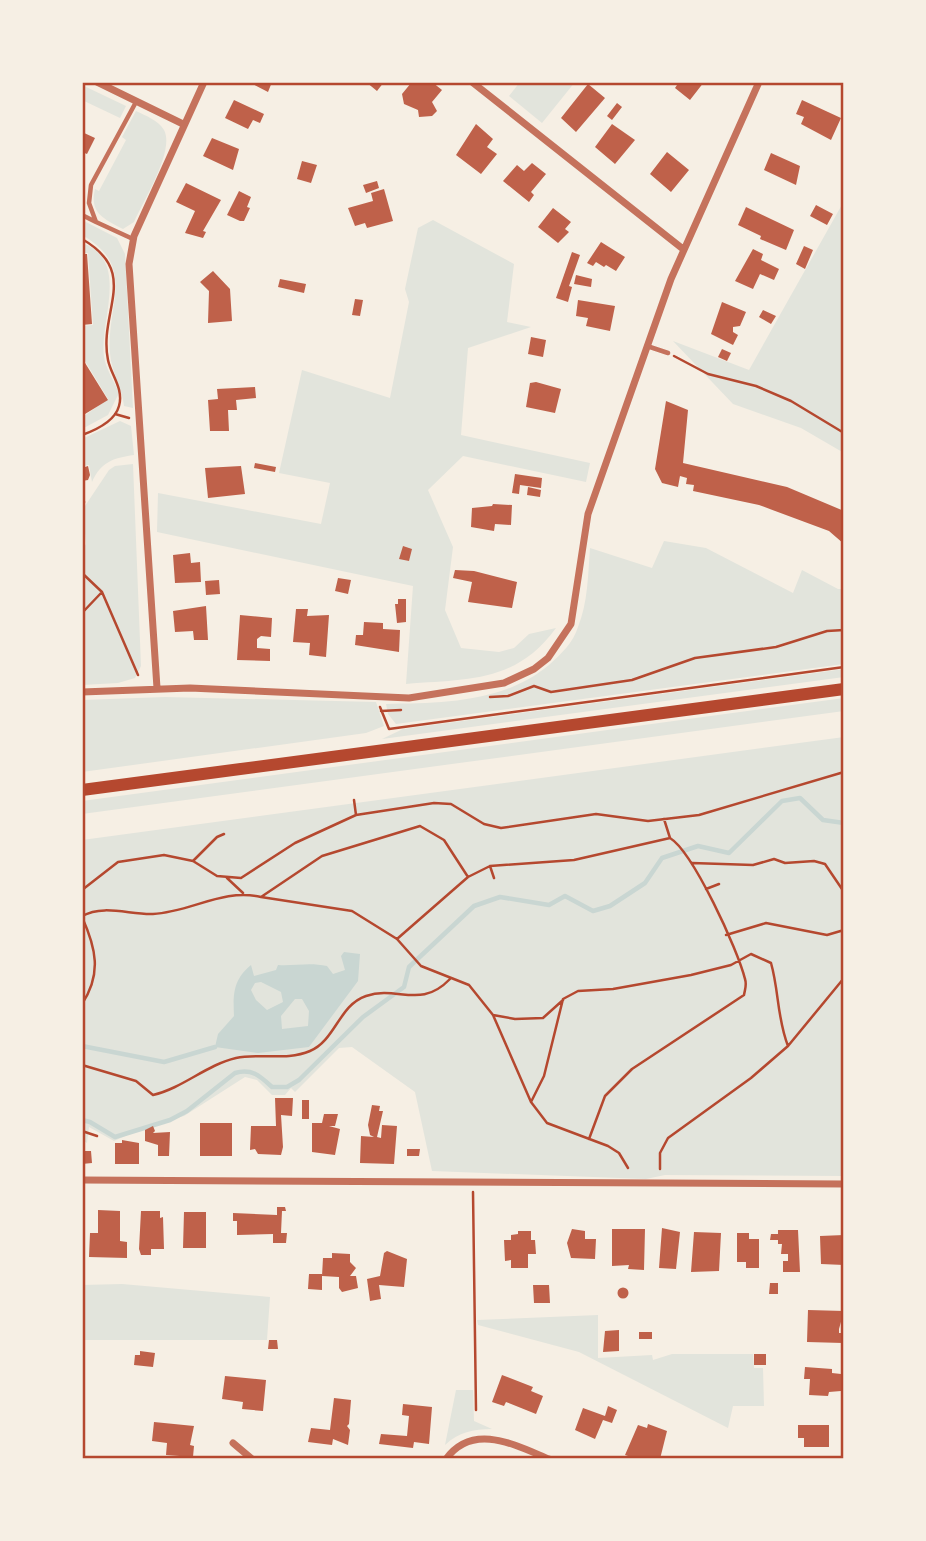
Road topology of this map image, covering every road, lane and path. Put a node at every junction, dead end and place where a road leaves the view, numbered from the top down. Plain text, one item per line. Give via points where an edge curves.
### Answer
1 (97, 82) edge
2 (204, 82) edge
3 (472, 82) edge
4 (759, 82) edge
5 (136, 101) junction
6 (183, 124) junction
7 (82, 215) edge
8 (96, 222) junction
9 (82, 239) edge
10 (134, 239) junction
11 (683, 249) junction
12 (647, 346) junction
13 (668, 353) joint
14 (844, 433) edge
15 (82, 435) edge
16 (82, 537) edge
17 (82, 547) edge
18 (82, 573) edge
19 (102, 592) junction
20 (82, 613) edge
21 (844, 630) edge
22 (844, 667) edge
23 (138, 676) dead end
24 (157, 688) junction
25 (844, 689) edge
26 (82, 692) edge
27 (484, 698) dead end
28 (379, 702) dead end
29 (402, 710) dead end
30 (381, 711) junction
31 (844, 772) edge
32 (82, 790) edge
33 (354, 800) dead end
34 (356, 815) junction
35 (664, 819) junction
36 (224, 834) dead end
37 (670, 838) junction
38 (193, 861) junction
39 (691, 863) junction
40 (490, 866) junction
41 (468, 877) junction
42 (227, 878) junction
43 (494, 878) dead end
44 (719, 884) dead end
45 (706, 889) junction
46 (82, 890) edge
47 (844, 892) edge
48 (243, 893) junction
49 (261, 897) junction
50 (82, 916) edge
51 (413, 928) junction
52 (844, 930) edge
53 (418, 933) dead end
54 (726, 935) junction
55 (398, 940) junction
56 (739, 962) junction
57 (844, 978) edge
58 (450, 979) junction
59 (563, 999) junction
60 (82, 1004) edge
61 (493, 1015) junction
62 (788, 1046) junction
63 (82, 1065) edge
64 (531, 1102) junction
65 (82, 1131) edge
66 (97, 1136) dead end
67 (589, 1139) junction
68 (628, 1168) dead end
69 (660, 1169) dead end
70 (82, 1180) edge
71 (844, 1184) edge
72 (473, 1188) dead end
73 (476, 1410) dead end
74 (233, 1443) dead end
75 (252, 1459) edge
76 (446, 1459) edge
77 (549, 1459) edge

1 - 5 street
2 - 6 street
3 - 11 street
4 - 11 street
5 - 6 street
5 - 8 lane via 91,185 89,203
6 - 10 street
7 - 8 lane
8 - 10 lane
9 - 15 path via 101,250 111,265 114,301 108,361 120,393 116,414
10 - 24 street via 129,264 131,313
11 - 12 street
12 - 13 lane
12 - 24 street via 588,514 570,624 548,658 534,669 471,691 409,698
13 - 14 path via 708,374 791,401
16 - 17 path
18 - 19 path
19 - 20 path
19 - 23 path
21 - 27 path via 776,647 695,657 632,680 551,692 534,686 508,696
22 - 30 path via 389,729
24 - 26 street
25 - 32 main road
28 - 30 path
29 - 30 path
31 - 35 path via 699,815
33 - 34 path
34 - 35 path via 434,803 451,804 484,824 501,828 596,814
34 - 42 path via 295,842 241,878
35 - 37 path
36 - 38 path
37 - 39 path via 681,845
37 - 40 path via 574,860
38 - 42 path
38 - 46 path via 164,855 118,862
39 - 45 path
39 - 47 path via 814,861 825,864
40 - 41 path
40 - 43 path
41 - 49 path via 444,840 420,826 322,856
41 - 51 path
42 - 48 path
44 - 45 path
45 - 54 path
48 - 49 path
48 - 50 path via 173,912 104,910
49 - 55 path via 352,911
50 - 60 path via 96,962 96,976
51 - 53 path
51 - 55 path
52 - 54 path via 827,935 766,923
54 - 56 path
55 - 58 path via 421,966
56 - 59 path via 614,989 578,991
56 - 62 path via 751,954 771,963 780,1025
56 - 67 path via 747,982 744,995 632,1069 605,1096
57 - 62 path
58 - 61 path via 469,985
58 - 63 path via 440,989 410,997 375,994 352,1003 322,1044 309,1052 236,1058 173,1090 153,1095 136,1081
59 - 61 path via 543,1018
59 - 64 path via 544,1076
61 - 64 path
62 - 69 path via 668,1138 660,1153
64 - 67 path via 547,1124
65 - 66 path
67 - 68 path via 620,1153
70 - 71 street
72 - 73 path
74 - 75 street
76 - 77 street via 464,1442 484,1437

